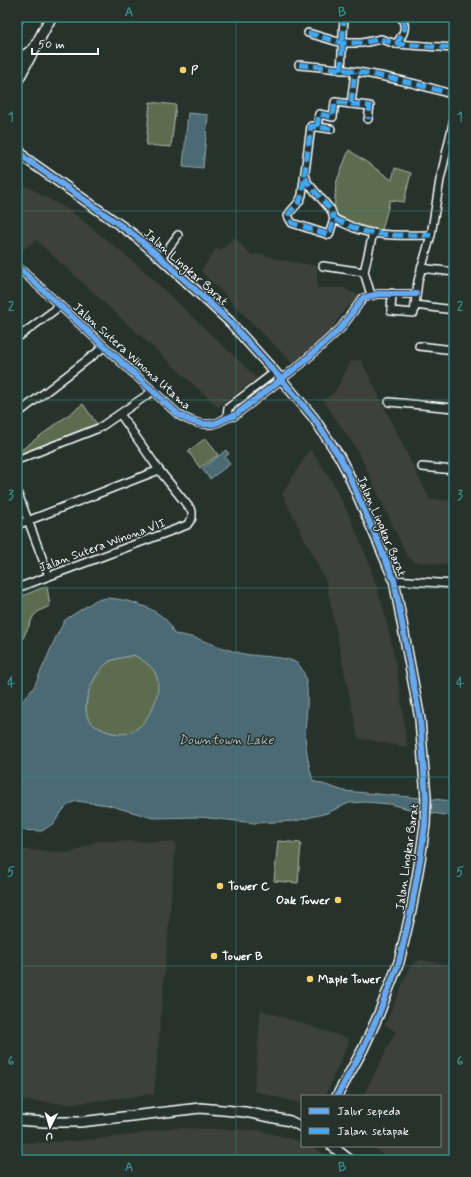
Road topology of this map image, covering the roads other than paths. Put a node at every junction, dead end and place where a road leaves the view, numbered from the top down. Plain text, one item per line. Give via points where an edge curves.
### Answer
1 (18, 17) edge
2 (51, 17) edge
3 (344, 17) edge
4 (401, 17) edge
5 (17, 20) edge
6 (308, 33) dead end
7 (342, 43) junction
8 (396, 44) junction
9 (35, 48) junction
10 (454, 48) edge
11 (17, 65) edge
12 (299, 65) dead end
13 (341, 70) junction
14 (355, 72) junction
15 (17, 81) edge
16 (454, 95) edge
17 (351, 104) junction
18 (368, 119) dead end
19 (454, 119) edge
20 (317, 127) junction
21 (331, 129) dead end
22 (452, 140) edge
23 (17, 148) edge
24 (21, 157) edge
25 (306, 175) junction
26 (334, 219) junction
27 (373, 233) junction
28 (178, 235) dead end
29 (430, 235) junction
30 (161, 258) junction
31 (323, 266) dead end
32 (17, 268) edge
33 (421, 268) junction
34 (364, 272) junction
35 (454, 272) edge
36 (392, 294) junction
37 (416, 294) junction
38 (371, 295) junction
39 (415, 305) junction
40 (60, 306) junction
41 (454, 310) edge
42 (17, 338) edge
43 (419, 346) dead end
44 (104, 347) junction
45 (454, 350) edge
46 (278, 375) junction
47 (153, 390) junction
48 (389, 402) dead end
49 (454, 408) edge
50 (17, 414) edge
51 (120, 414) junction
52 (17, 460) edge
53 (422, 467) dead end
54 (159, 470) junction
55 (454, 470) edge
56 (17, 491) edge
57 (28, 521) junction
58 (17, 525) edge
59 (49, 576) junction
60 (394, 580) junction
61 (454, 584) edge
62 (17, 588) edge
63 (338, 1095) edge
64 (17, 1120) edge
65 (301, 1126) edge
66 (333, 1147) edge
67 (350, 1160) edge

1 - 5 main road
2 - 9 main road
3 - 7 street
4 - 8 street via 405,29
6 - 7 street
7 - 8 street via 362,43 381,39
7 - 13 street
8 - 10 street
9 - 11 main road via 22,57
9 - 15 main road
12 - 13 street
13 - 14 street
14 - 16 street via 408,82
14 - 17 street
17 - 18 street via 370,106
17 - 20 street via 335,102 333,117 319,114
19 - 22 street
20 - 21 street
20 - 25 street via 311,126
22 - 29 street via 440,180
23 - 24 street, Jalan Lingkar Barat
24 - 30 street, Jalan Lingkar Barat via 134,235
25 - 26 street via 307,182 331,210
25 - 26 street via 301,200 290,211 290,220 292,223 330,236
26 - 27 street
27 - 29 street
27 - 34 street
28 - 30 street
29 - 33 street
30 - 46 street, Jalan Lingkar Barat via 229,321
31 - 34 street
32 - 40 street, Jalan Sutera Winona Utama
33 - 35 street
33 - 37 street
34 - 38 street
36 - 37 street
36 - 38 street
36 - 39 street via 391,311 414,313
37 - 39 street
38 - 46 street, Jalan Sutera Winona Utama via 363,298 340,328 301,364
39 - 41 street
40 - 42 street
40 - 44 street, Jalan Sutera Winona Utama
43 - 45 street
44 - 47 street, Jalan Sutera Winona Utama
44 - 50 street
46 - 47 street, Jalan Sutera Winona Utama via 228,408 227,417 218,423 194,423 179,415
46 - 60 street, Jalan Lingkar Barat via 339,456
47 - 51 street
48 - 49 street
51 - 52 street via 99,428
51 - 54 street
53 - 55 street
54 - 57 street
54 - 59 street, Jalan Sutera Winona VII via 192,511 192,518 187,525
56 - 57 street
57 - 58 street
57 - 59 street
59 - 62 street, Jalan Sutera Winona VII
60 - 61 street, Jalan Lingkar Barat
60 - 63 street, Jalan Lingkar Barat via 420,719 426,798 425,819 411,911 399,962 369,1036
64 - 65 street via 80,1122 200,1108 290,1120
66 - 67 street

